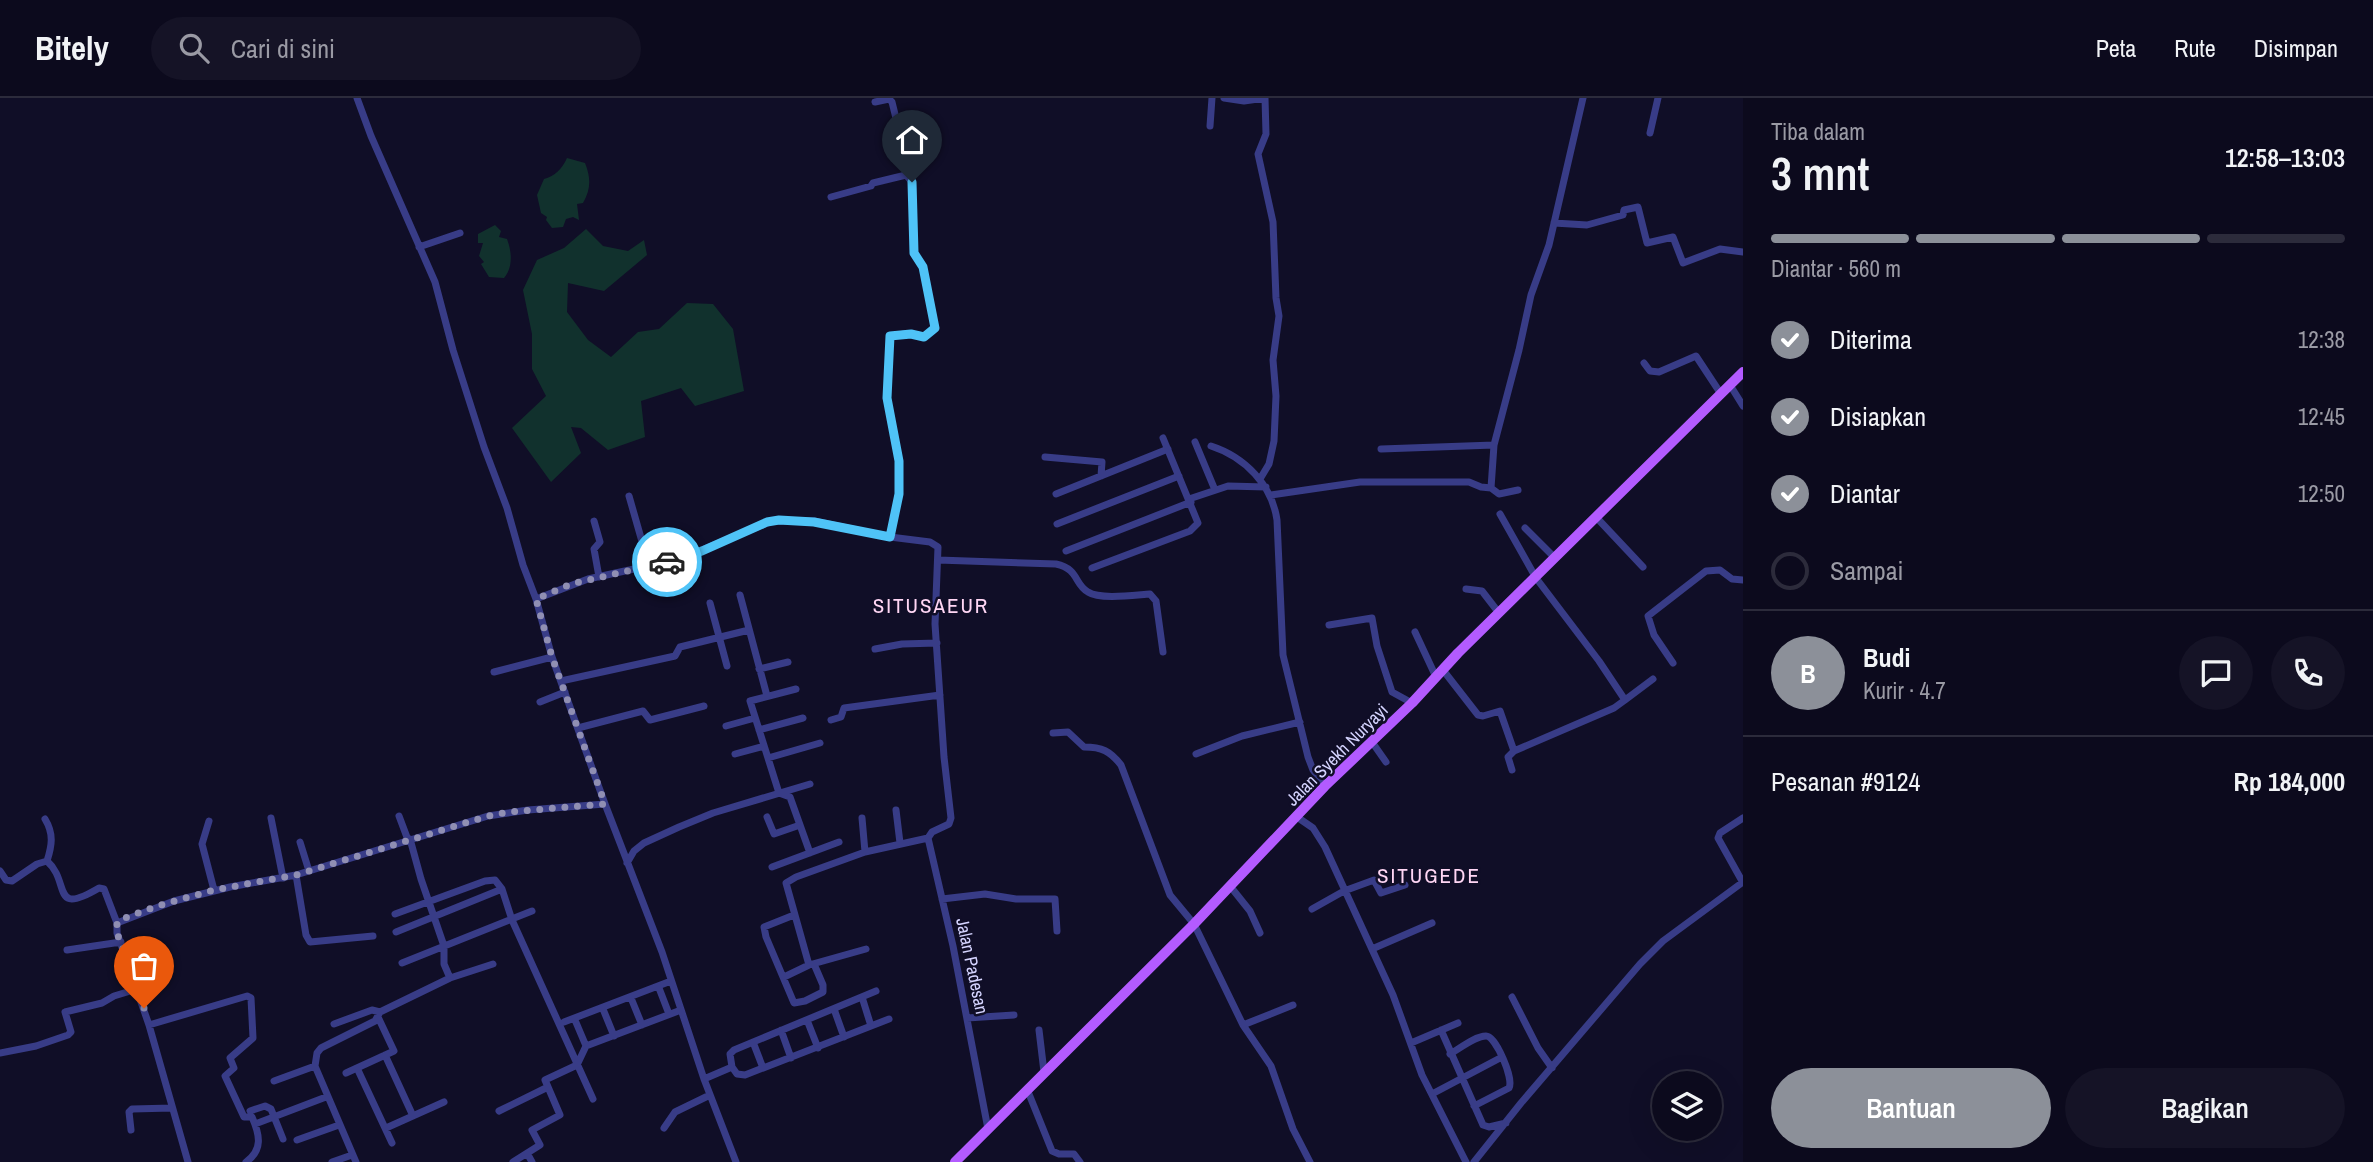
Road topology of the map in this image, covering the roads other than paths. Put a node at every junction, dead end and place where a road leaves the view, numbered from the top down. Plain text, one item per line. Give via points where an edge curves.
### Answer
1 (357, 98) edge
2 (1212, 98) edge
3 (1224, 98) edge
4 (1265, 98) edge
5 (1583, 98) edge
6 (1658, 98) edge
7 (875, 102) dead end
8 (1210, 126) dead end
9 (1650, 133) dead end
10 (906, 175) junction
11 (831, 197) dead end
12 (1554, 223) junction
13 (460, 233) dead end
14 (419, 247) junction
15 (1743, 252) edge
16 (1644, 363) dead end
17 (1743, 372) edge
18 (1730, 385) junction
19 (1721, 394) junction
20 (1743, 406) edge
21 (1163, 438) dead end
22 (1195, 442) dead end
23 (1494, 445) junction
24 (1211, 446) dead end
25 (1168, 449) junction
26 (1381, 449) dead end
27 (1045, 457) dead end
28 (1101, 476) junction
29 (1179, 476) junction
30 (1261, 479) junction
31 (1266, 487) junction
32 (1491, 488) junction
33 (1214, 490) junction
34 (1518, 490) dead end
35 (1056, 494) dead end
36 (1271, 495) junction
37 (629, 496) dead end
38 (1190, 500) junction
39 (1500, 514) dead end
40 (1596, 517) junction
41 (594, 521) dead end
42 (1057, 524) dead end
43 (1525, 528) dead end
44 (1532, 536) junction
45 (890, 537) junction
46 (1518, 547) junction
47 (1066, 551) dead end
48 (1555, 558) junction
49 (938, 560) junction
50 (649, 566) junction
51 (1643, 567) dead end
52 (1092, 568) dead end
53 (599, 577) junction
54 (1536, 578) junction
55 (1743, 580) edge
56 (1466, 589) dead end
57 (740, 596) dead end
58 (536, 599) junction
59 (710, 603) dead end
60 (1499, 613) junction
61 (1329, 625) dead end
62 (749, 630) junction
63 (1415, 632) dead end
64 (719, 637) junction
65 (936, 643) junction
66 (875, 649) dead end
67 (1163, 652) dead end
68 (552, 657) junction
69 (788, 662) dead end
70 (1673, 663) dead end
71 (727, 666) dead end
72 (759, 669) junction
73 (494, 672) dead end
74 (1439, 673) junction
75 (1653, 679) dead end
76 (561, 681) junction
77 (796, 689) dead end
78 (565, 692) junction
79 (940, 695) junction
80 (767, 696) junction
81 (1625, 700) junction
82 (540, 702) dead end
83 (1412, 704) junction
84 (704, 706) dead end
85 (755, 718) junction
86 (803, 718) dead end
87 (831, 720) dead end
88 (1300, 722) junction
89 (726, 726) dead end
90 (578, 728) junction
91 (759, 730) junction
92 (1052, 733) dead end
93 (1372, 742) junction
94 (820, 743) dead end
95 (764, 746) junction
96 (1514, 751) junction
97 (735, 754) dead end
98 (1196, 754) dead end
99 (768, 758) junction
100 (1386, 762) dead end
101 (1512, 770) dead end
102 (810, 784) dead end
103 (1325, 786) junction
104 (779, 793) junction
105 (605, 804) junction
106 (896, 810) dead end
107 (399, 816) dead end
108 (767, 817) dead end
109 (1297, 817) junction
110 (271, 818) dead end
111 (862, 818) dead end
112 (1743, 818) edge
113 (45, 819) dead end
114 (209, 821) dead end
115 (800, 825) junction
116 (928, 838) junction
117 (409, 839) junction
118 (300, 842) dead end
119 (839, 842) dead end
120 (900, 843) junction
121 (864, 852) junction
122 (810, 853) junction
123 (47, 861) junction
124 (627, 863) junction
125 (772, 867) dead end
126 (0, 871) edge
127 (310, 871) junction
128 (296, 875) junction
129 (283, 878) junction
130 (1743, 881) edge
131 (1405, 885) dead end
132 (1230, 886) junction
133 (502, 889) junction
134 (214, 890) junction
135 (1344, 891) junction
136 (942, 899) junction
137 (428, 902) junction
138 (1312, 909) dead end
139 (532, 911) dead end
140 (395, 914) dead end
141 (794, 915) junction
142 (432, 916) junction
143 (512, 919) junction
144 (117, 923) junction
145 (1432, 923) dead end
146 (1194, 924) junction
147 (1057, 931) dead end
148 (396, 932) dead end
149 (1260, 933) dead end
150 (373, 936) dead end
151 (121, 942) junction
152 (444, 946) junction
153 (866, 949) dead end
154 (1372, 949) junction
155 (68, 950) dead end
156 (402, 963) dead end
157 (493, 964) dead end
158 (812, 964) junction
159 (450, 978) junction
160 (783, 978) junction
161 (671, 981) junction
162 (659, 988) dead end
163 (137, 989) junction
164 (876, 991) dead end
165 (862, 997) junction
166 (1512, 997) dead end
167 (631, 998) dead end
168 (1293, 1005) dead end
169 (603, 1009) dead end
170 (834, 1009) junction
171 (681, 1010) junction
172 (379, 1014) junction
173 (669, 1014) junction
174 (1014, 1015) dead end
175 (967, 1018) junction
176 (889, 1019) dead end
177 (575, 1020) dead end
178 (807, 1020) junction
179 (564, 1022) dead end
180 (1458, 1023) dead end
181 (334, 1024) dead end
182 (149, 1025) junction
183 (642, 1025) junction
184 (1243, 1025) junction
185 (871, 1026) junction
186 (781, 1030) junction
187 (1039, 1030) dead end
188 (1440, 1030) junction
189 (614, 1036) junction
190 (844, 1037) junction
191 (753, 1042) junction
192 (1410, 1043) junction
193 (586, 1046) junction
194 (818, 1048) junction
195 (0, 1053) edge
196 (1451, 1054) junction
197 (385, 1055) junction
198 (1502, 1057) junction
199 (791, 1058) junction
200 (577, 1065) junction
201 (315, 1066) junction
202 (732, 1067) junction
203 (357, 1068) junction
204 (764, 1068) junction
205 (1552, 1068) junction
206 (1044, 1072) junction
207 (346, 1073) dead end
208 (704, 1079) junction
209 (1461, 1080) junction
210 (274, 1081) dead end
211 (548, 1087) junction
212 (1027, 1089) junction
213 (1432, 1094) junction
214 (710, 1095) junction
215 (326, 1097) junction
216 (593, 1099) dead end
217 (444, 1101) dead end
218 (1474, 1106) junction
219 (172, 1108) junction
220 (250, 1111) dead end
221 (499, 1111) dead end
222 (275, 1116) junction
223 (413, 1116) junction
224 (1506, 1123) junction
225 (255, 1124) junction
226 (339, 1125) junction
227 (386, 1128) junction
228 (664, 1128) dead end
229 (988, 1129) junction
230 (131, 1130) dead end
231 (283, 1139) dead end
232 (297, 1140) dead end
233 (392, 1143) dead end
234 (527, 1153) junction
235 (354, 1158) edge
236 (188, 1162) edge
237 (246, 1162) edge
238 (332, 1162) edge
239 (513, 1162) edge
240 (532, 1162) edge
241 (736, 1162) edge
242 (955, 1162) edge
243 (1080, 1162) edge
244 (1310, 1162) edge
245 (1466, 1162) edge
246 (1474, 1162) edge

1 - 14 street
2 - 8 street
3 - 4 street
4 - 30 street via 1266,134 1259,160 1273,222 1279,316 1273,360 1274,441
5 - 12 street
6 - 9 street
7 - 10 street via 892,102
10 - 11 street
10 - 45 street via 912,182 914,253 923,267 935,328 924,337 890,336 887,398 899,461 899,494
12 - 15 street via 1587,225 1638,206 1647,243 1673,237 1682,263 1720,250
12 - 23 street
13 - 14 street
14 - 58 street via 438,292 468,399
16 - 19 street via 1650,371 1659,372 1696,356
17 - 18 main road, Jalan Syekh Nuryayi
18 - 19 main road, Jalan Syekh Nuryayi
18 - 20 street
19 - 40 main road, Jalan Syekh Nuryayi
21 - 25 street
22 - 33 street
23 - 26 street
23 - 32 street
24 - 30 street via 1238,458
25 - 28 street
25 - 29 street
27 - 28 street via 1102,462
28 - 35 street
29 - 38 street
29 - 42 street
30 - 31 street
31 - 33 street
31 - 36 street
32 - 34 street via 1499,494
32 - 36 street via 1469,482 1360,482
33 - 38 street
36 - 88 street via 1278,520 1283,654
37 - 50 street
38 - 47 street
38 - 52 street via 1198,523 1190,531
39 - 46 street
40 - 48 main road, Jalan Syekh Nuryayi
40 - 51 street
41 - 53 street via 600,541 594,549
43 - 44 street
44 - 46 street
44 - 48 street
45 - 49 street via 933,543 938,547
45 - 50 street via 779,520 680,559
46 - 54 street
48 - 54 main road, Jalan Syekh Nuryayi
49 - 65 street
49 - 67 street via 1056,564 1068,568 1093,594 1150,594 1156,601
50 - 53 street
53 - 58 street
54 - 60 main road, Jalan Syekh Nuryayi
54 - 81 street
55 - 70 street via 1720,570 1706,571 1648,616 1654,635
56 - 60 street via 1482,591
57 - 62 street
58 - 68 street
59 - 64 street
60 - 74 main road, Jalan Syekh Nuryayi
61 - 83 street via 1372,618 1392,692
62 - 64 street
62 - 72 street
63 - 74 street
64 - 71 street
64 - 76 street via 680,647 675,656
65 - 66 street
65 - 79 street
68 - 73 street
68 - 76 street
69 - 72 street
72 - 80 street
74 - 83 main road, Jalan Syekh Nuryayi
74 - 96 street via 1478,715 1500,711
75 - 81 street
76 - 78 street
77 - 80 street
78 - 82 street
78 - 90 street
79 - 87 street via 844,708 841,717
79 - 116 street via 951,821
80 - 85 street via 750,701
81 - 96 street
83 - 93 main road, Jalan Syekh Nuryayi
84 - 90 street via 650,720 643,710
85 - 89 street
85 - 91 street
86 - 91 street
88 - 98 street via 1242,736
88 - 103 street via 1310,764
90 - 105 street
91 - 95 street
92 - 146 street via 1068,732 1084,747 1111,753 1121,765 1168,891
93 - 100 street
93 - 103 main road, Jalan Syekh Nuryayi
94 - 99 street
95 - 97 street
95 - 99 street
96 - 101 street via 1507,757
99 - 104 street
102 - 104 street
103 - 109 main road, Jalan Syekh Nuryayi
104 - 115 street via 790,797
104 - 124 street via 713,813 644,843
105 - 117 street via 508,812
105 - 124 street
106 - 120 street
107 - 117 street
108 - 115 street via 774,834
109 - 132 main road, Jalan Syekh Nuryayi
109 - 135 street via 1318,834
110 - 129 street
111 - 121 street
112 - 130 street via 1718,838
113 - 123 street via 52,839
114 - 134 street via 202,844
115 - 122 street
116 - 120 street
116 - 136 street, Jalan Padesan
117 - 127 street
117 - 137 street
118 - 127 street
119 - 122 street
120 - 121 street
121 - 141 street via 789,880 786,885
122 - 125 street
123 - 126 street via 12,881
123 - 144 street via 68,899 104,888
124 - 161 street
127 - 128 street
128 - 129 street
128 - 150 street via 310,942
129 - 134 street
130 - 205 street via 1663,941
131 - 135 street via 1381,893 1374,880
132 - 146 main road, Jalan Syekh Nuryayi
132 - 149 street
133 - 137 street via 491,879
133 - 142 street
133 - 143 street
134 - 144 street
135 - 138 street
135 - 154 street
136 - 147 street via 985,894 1055,899
136 - 175 street, Jalan Padesan
137 - 140 street
137 - 142 street
139 - 143 street
141 - 158 street
141 - 160 street via 764,927
142 - 148 street
142 - 152 street
143 - 152 street
143 - 200 street
144 - 151 street
145 - 154 street
146 - 184 street
146 - 206 main road, Jalan Syekh Nuryayi
151 - 155 street
151 - 163 street
152 - 156 street
152 - 159 street
153 - 158 street
154 - 192 street
157 - 159 street
158 - 160 street
158 - 160 street via 823,985 822,993 794,1003
159 - 172 street
161 - 171 street
161 - 179 street
162 - 173 street
163 - 182 street
163 - 195 street via 65,1012 68,1035
164 - 165 street
165 - 170 street
165 - 185 street
166 - 205 street
167 - 183 street
168 - 184 street
169 - 189 street
170 - 178 street
170 - 190 street
171 - 173 street
171 - 208 street
172 - 181 street via 372,1010
172 - 197 street via 394,1051
172 - 201 street via 375,1021 321,1048
173 - 183 street
174 - 175 street
175 - 229 street, Jalan Padesan
176 - 185 street
177 - 193 street
178 - 186 street
178 - 194 street
180 - 188 street
182 - 219 street
182 - 225 street via 250,996 253,1038 230,1058 234,1068 225,1078 243,1117 252,1117
183 - 189 street
184 - 244 street via 1271,1066
185 - 190 street
186 - 191 street
186 - 199 street
187 - 206 street
188 - 192 street
188 - 196 street
189 - 193 street
190 - 194 street
191 - 202 street via 730,1054
191 - 204 street
192 - 213 street
193 - 200 street
194 - 199 street
196 - 198 street via 1485,1036 1493,1040
196 - 209 street
197 - 203 street
197 - 223 street
198 - 209 street
198 - 218 street via 1512,1085
199 - 204 street
200 - 211 street via 545,1080
200 - 216 street
201 - 210 street
201 - 215 street
202 - 204 street via 740,1076
202 - 208 street
203 - 207 street
203 - 227 street
205 - 224 street
206 - 212 main road, Jalan Syekh Nuryayi
208 - 214 street
209 - 213 street
209 - 218 street
211 - 221 street
211 - 234 street via 560,1115 531,1130 540,1145
212 - 229 main road, Jalan Syekh Nuryayi
212 - 243 street via 1052,1152 1074,1154
213 - 245 street
214 - 228 street via 674,1112
214 - 241 street
215 - 222 street
215 - 226 street
217 - 223 street
218 - 224 street via 1485,1126
219 - 230 street via 132,1109
219 - 236 street
220 - 222 street via 265,1106
222 - 225 street
222 - 231 street
223 - 227 street
224 - 246 street
225 - 237 street via 258,1148
226 - 232 street
226 - 235 street
227 - 233 street
229 - 242 main road, Jalan Syekh Nuryayi
234 - 239 street
234 - 240 street
235 - 238 street

